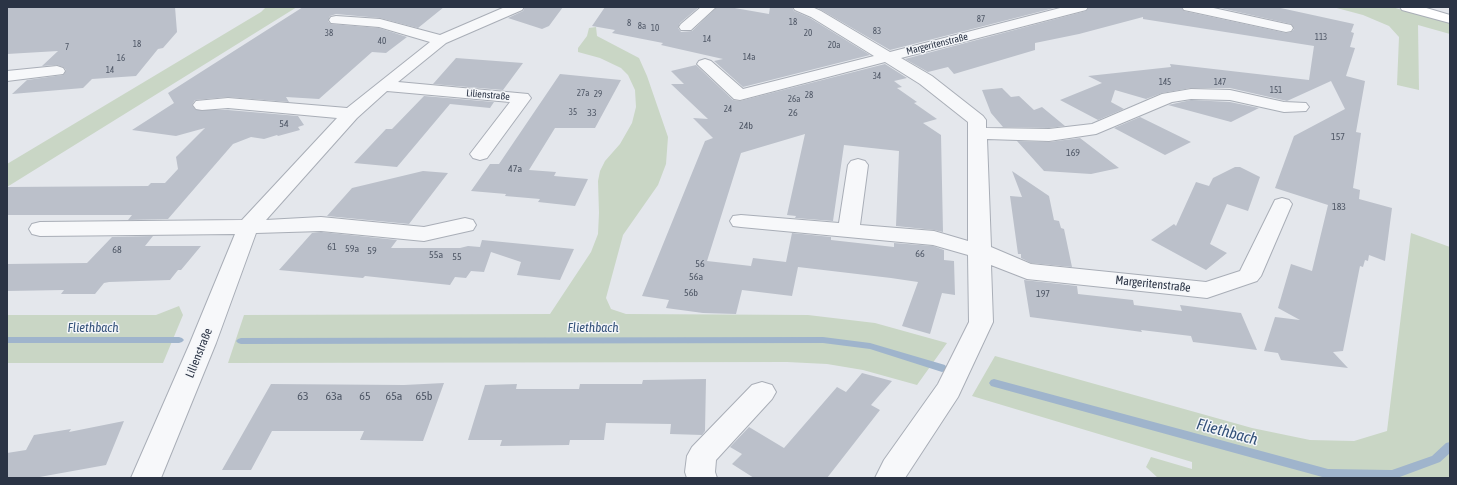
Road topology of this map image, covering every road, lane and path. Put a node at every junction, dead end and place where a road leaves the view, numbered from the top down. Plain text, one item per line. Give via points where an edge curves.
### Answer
1 (517, 7) edge
2 (709, 7) edge
3 (1081, 7) edge
4 (1189, 7) edge
5 (806, 8) edge
6 (1416, 8) edge
7 (1450, 19) edge
8 (336, 20) dead end
9 (686, 27) dead end
10 (1286, 28) dead end
11 (441, 40) junction
12 (886, 57) junction
13 (704, 64) dead end
14 (57, 71) dead end
15 (7, 76) edge
16 (383, 86) junction
17 (202, 105) dead end
18 (1300, 107) dead end
19 (351, 114) junction
20 (977, 133) junction
21 (480, 154) dead end
22 (858, 165) dead end
23 (1282, 204) dead end
24 (741, 221) dead end
25 (465, 225) dead end
26 (248, 227) junction
27 (40, 229) dead end
28 (849, 230) junction
29 (979, 251) junction
30 (762, 392) dead end
31 (146, 478) edge
32 (702, 478) edge
33 (890, 478) edge

1 - 11 street, Lilienstraße
2 - 9 street
3 - 12 street, Margeritenstraße
4 - 10 street
5 - 12 street, Margeritenstraße
6 - 7 main road
8 - 11 street via 380,22
11 - 16 street, Lilienstraße
12 - 13 street, Margeritenstraße via 740,95
12 - 20 street, Margeritenstraße via 926,80 977,120
14 - 15 street
16 - 19 street, Lilienstraße
16 - 21 street, Lilienstraße via 522,98
17 - 19 street via 228,103
18 - 20 street via 1284,107 1230,95 1191,94 1168,98 1096,129 1049,135
19 - 26 street, Lilienstraße
20 - 29 street, Margeritenstraße
22 - 28 street
23 - 29 street, Margeritenstraße via 1249,276 1208,290 1026,271
24 - 28 street, Margeritenstraße
25 - 26 street via 424,234 321,224
26 - 27 street
26 - 31 street, Lilienstraße
28 - 29 street, Margeritenstraße via 934,238
29 - 33 street, Margeritenstraße via 981,322 948,390
30 - 32 street via 702,456

